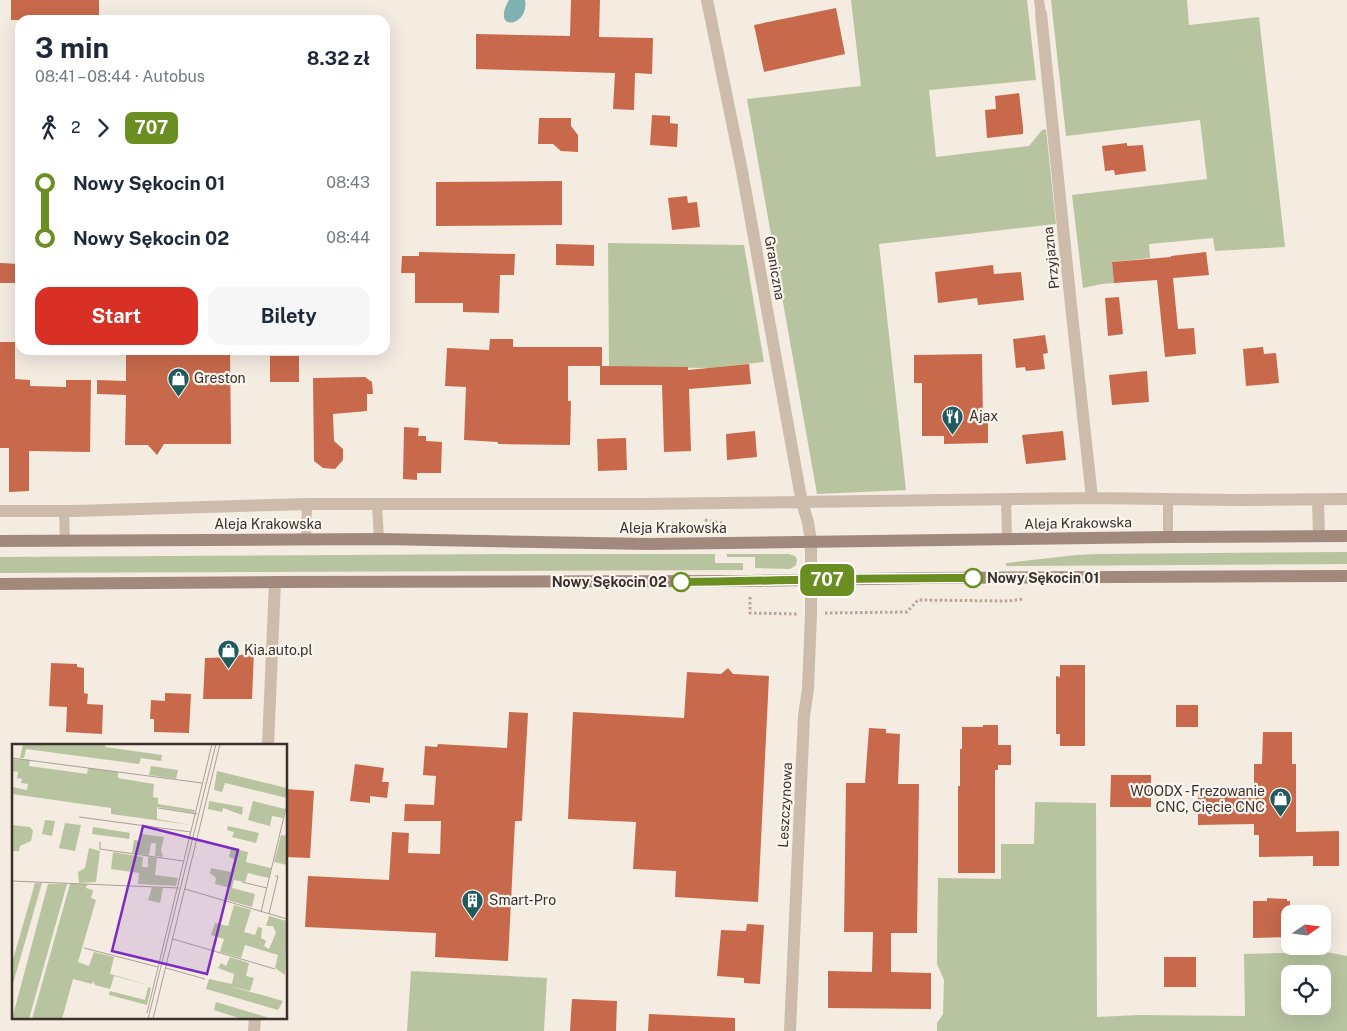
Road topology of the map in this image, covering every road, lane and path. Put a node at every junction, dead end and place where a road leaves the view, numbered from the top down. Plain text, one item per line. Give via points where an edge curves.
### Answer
1 (707, 0) edge
2 (1040, 0) edge
3 (1041, 14) joint
4 (1092, 498) junction
5 (1006, 499) junction
6 (1168, 499) junction
7 (1347, 499) edge
8 (1318, 500) junction
9 (802, 502) junction
10 (307, 504) junction
11 (377, 505) junction
12 (0, 511) edge
13 (64, 511) junction
14 (1319, 536) junction
15 (1347, 536) edge
16 (1168, 537) junction
17 (379, 538) junction
18 (306, 539) junction
19 (1007, 539) junction
20 (0, 541) edge
21 (65, 541) junction
22 (811, 542) junction
23 (1347, 576) edge
24 (811, 580) junction
25 (275, 582) junction
26 (0, 584) edge
27 (750, 593) dead end
28 (1024, 599) dead end
29 (800, 614) dead end
30 (821, 614) dead end
31 (268, 744) edge
32 (255, 1018) edge
33 (254, 1031) edge
34 (790, 1031) edge

1 - 9 street, Graniczna via 742,171
2 - 3 lane
3 - 4 street, Przyjazna
4 - 5 street
4 - 6 street
5 - 9 street
5 - 19 lane
6 - 8 street
6 - 16 lane
7 - 8 street
8 - 14 street
9 - 11 street
9 - 22 street, Graniczna
10 - 11 street
10 - 13 street
10 - 18 lane
11 - 17 lane
12 - 13 street
13 - 21 lane
14 - 15 main road, Aleja Krakowska
14 - 16 main road, Aleja Krakowska
16 - 19 main road, Aleja Krakowska
17 - 18 main road, Aleja Krakowska
17 - 22 main road, Aleja Krakowska via 649,544
18 - 21 main road, Aleja Krakowska
19 - 22 main road, Aleja Krakowska
20 - 21 main road, Aleja Krakowska
22 - 24 street, Leszczynowa
23 - 24 main road
24 - 25 main road
24 - 34 street, Leszczynowa
25 - 26 main road
25 - 31 street
27 - 29 path via 750,613
28 - 30 path via 918,600 907,612
32 - 33 street

